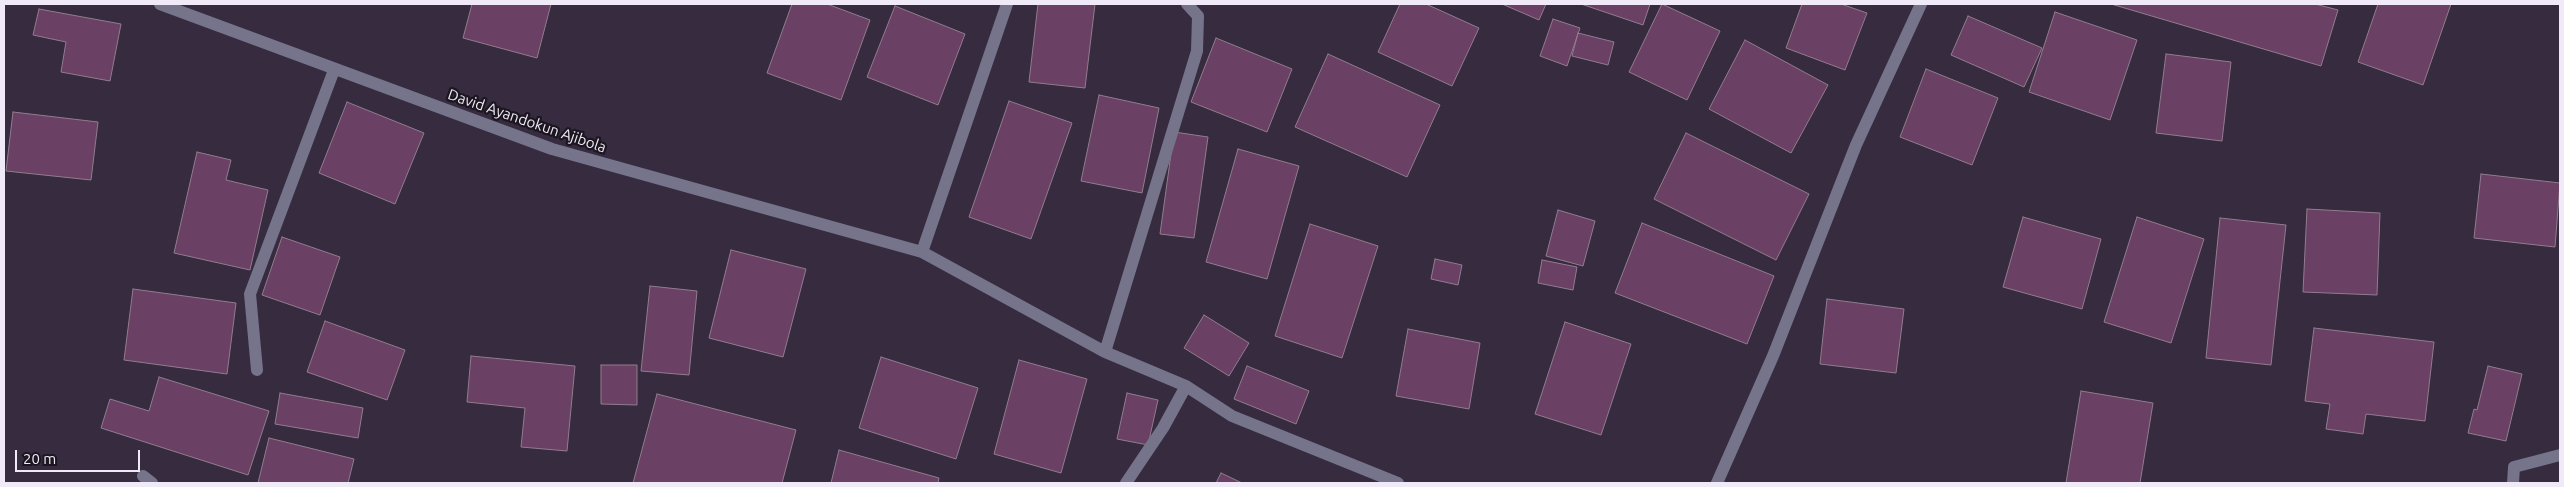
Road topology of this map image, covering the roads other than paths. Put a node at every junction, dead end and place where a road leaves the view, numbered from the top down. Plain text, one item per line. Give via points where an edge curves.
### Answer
1 (160, 4) edge
2 (1007, 4) edge
3 (1187, 4) edge
4 (1921, 4) edge
5 (334, 70) junction
6 (922, 252) junction
7 (1105, 352) junction
8 (257, 370) dead end
9 (1186, 386) junction
10 (2560, 455) edge
11 (1126, 483) edge
12 (1398, 483) edge
13 (1717, 483) edge
14 (2512, 483) edge

1 - 5 street, David Ayandokun Ajibola
2 - 6 street
3 - 7 street via 1198,16 1197,51
4 - 13 street via 1856,144 1773,356
5 - 6 street, David Ayandokun Ajibola via 552,149
5 - 8 street via 250,294
6 - 7 street, David Ayandokun Ajibola
7 - 9 street, David Ayandokun Ajibola
9 - 11 street via 1163,428
9 - 12 street, David Ayandokun Ajibola via 1232,416
10 - 14 street via 2514,468

